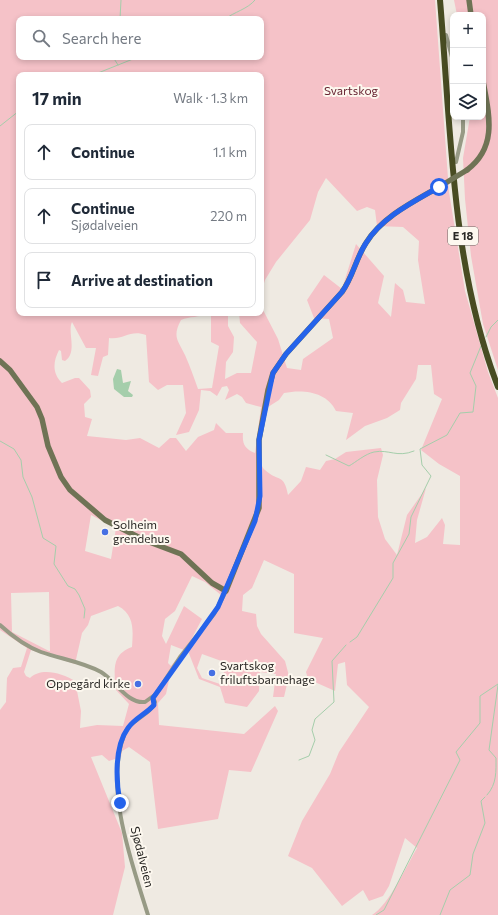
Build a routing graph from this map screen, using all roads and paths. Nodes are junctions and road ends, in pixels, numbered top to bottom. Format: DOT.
graph roads {
  1 [pos="440,0"];
  2 [pos="443,0"];
  3 [pos="468,0"];
  4 [pos="470,12"];
  5 [pos="446,35"];
  6 [pos="450,50"];
  7 [pos="484,84"];
  8 [pos="464,120"];
  9 [pos="456,162"];
  10 [pos="0,360"];
  11 [pos="498,379"];
  12 [pos="498,387"];
  13 [pos="226,591"];
  14 [pos="0,625"];
  15 [pos="153,698"];
  16 [pos="148,915"];
  1 -- 12 [label="highway, E 18"];
  2 -- 5 [label="highway, E 18"];
  3 -- 4 [label="main road"];
  5 -- 6 [label="street"];
  5 -- 9 [label="highway, E 18"];
  7 -- 13 [label="main road, bridge"];
  8 -- 9 [label="street"];
  9 -- 11 [label="highway, E 18"];
  10 -- 13 [label="main road"];
  13 -- 15 [label="street, Sjødalveien"];
  14 -- 15 [label="street"];
  15 -- 16 [label="street, Sjødalveien"];
}
